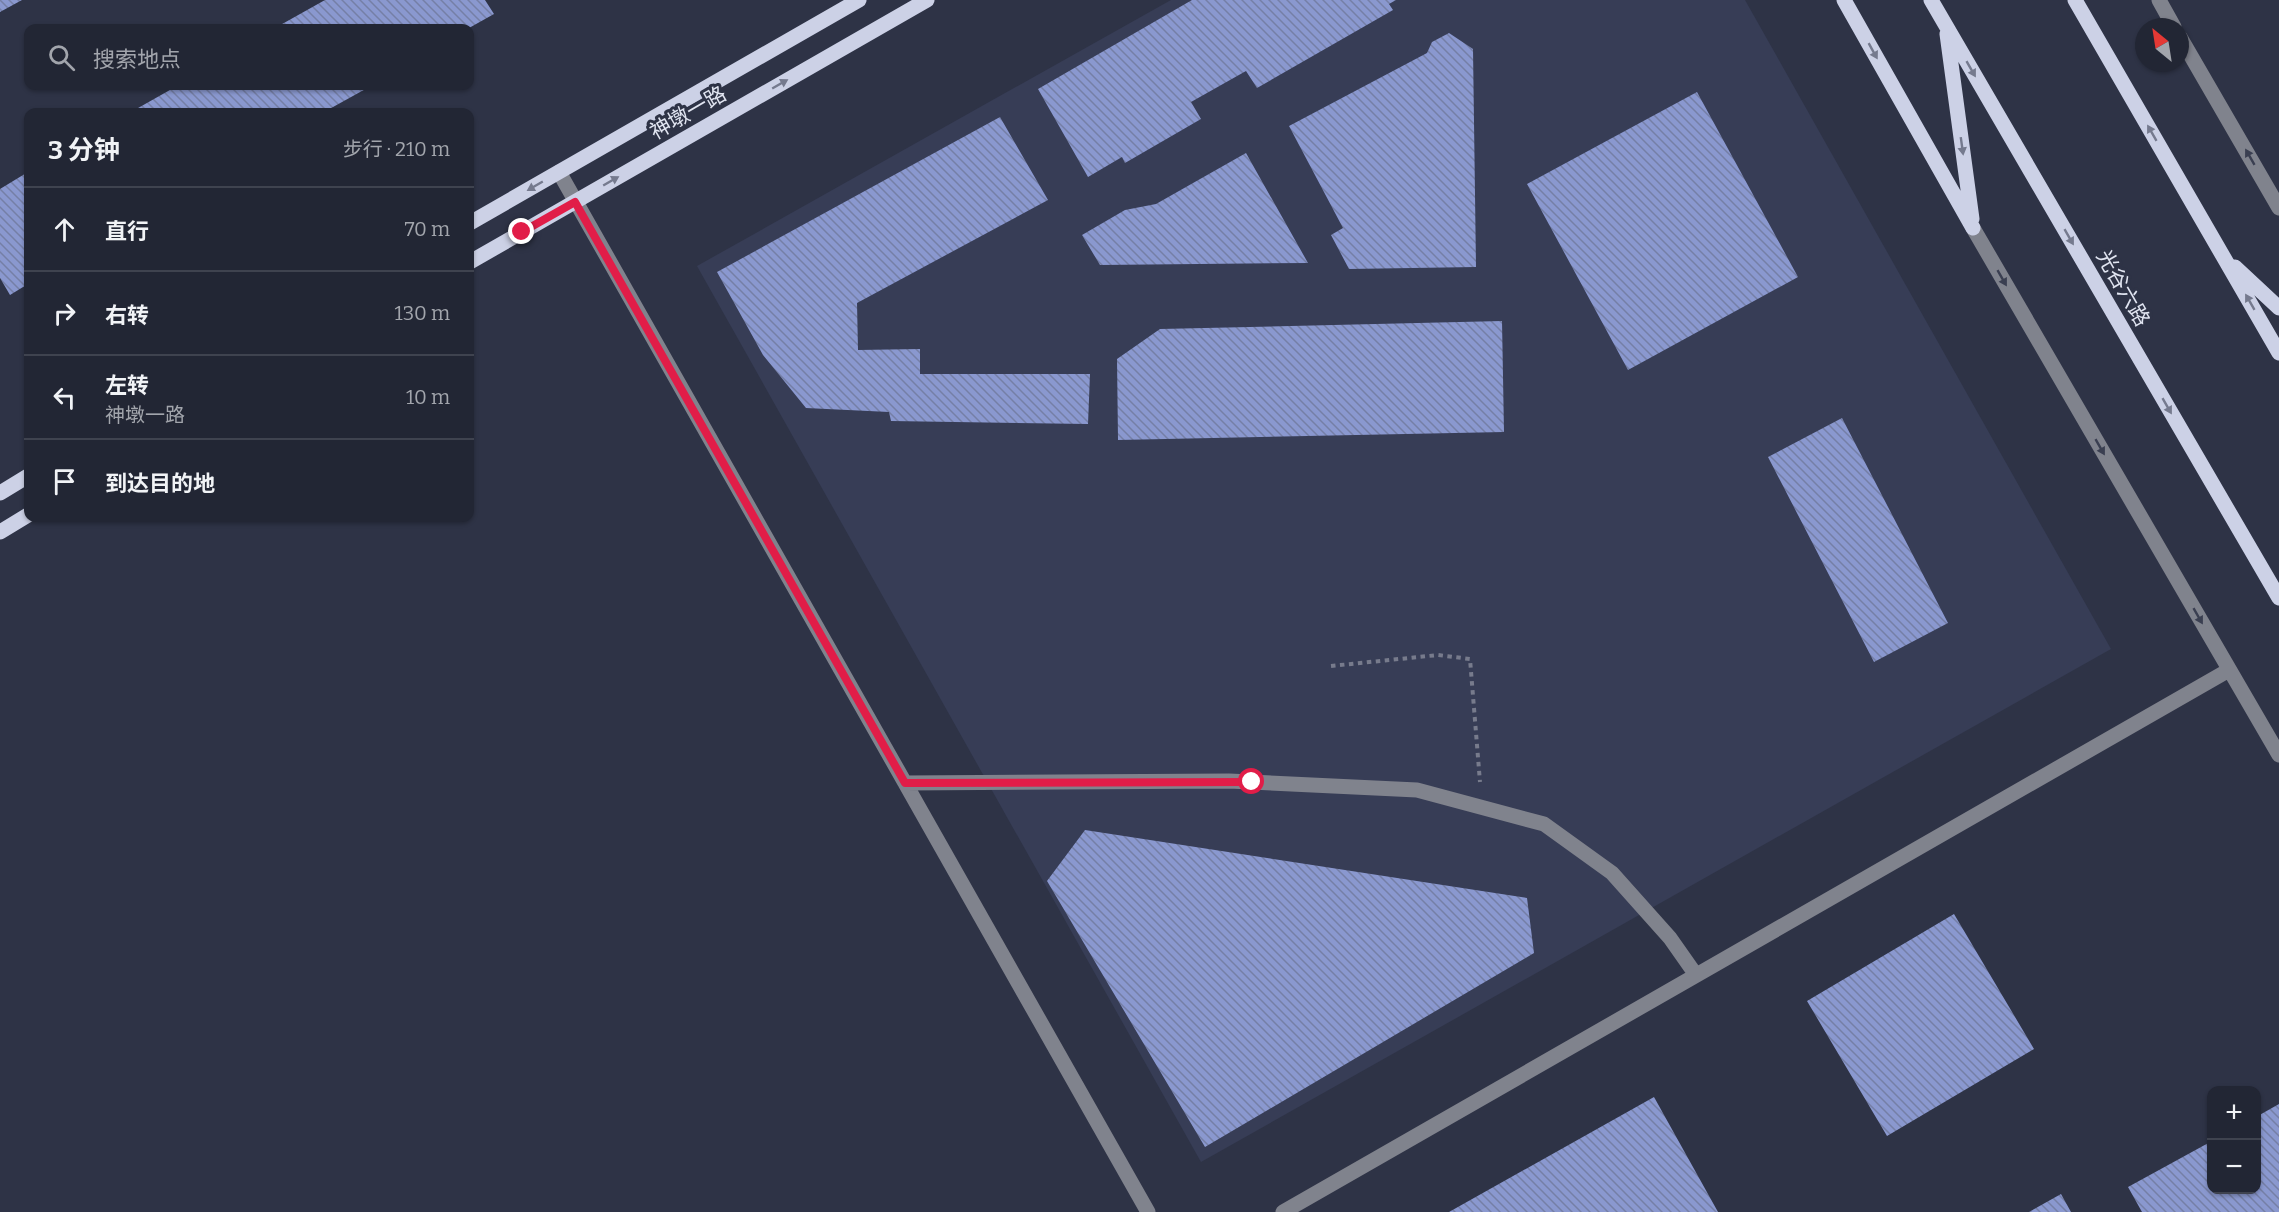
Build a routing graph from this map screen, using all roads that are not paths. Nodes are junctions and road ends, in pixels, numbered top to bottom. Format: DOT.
graph roads {
  1 [pos="859,0"];
  2 [pos="927,0"];
  3 [pos="1844,0"];
  4 [pos="1931,0"];
  5 [pos="2075,0"];
  6 [pos="2158,0"];
  7 [pos="2169,18"];
  8 [pos="1946,25"];
  9 [pos="2189,53"];
  10 [pos="559,172"];
  11 [pos="575,202"];
  12 [pos="2279,208"];
  13 [pos="474,222"];
  14 [pos="1973,228"];
  15 [pos="2223,256"];
  16 [pos="474,260"];
  17 [pos="2279,308"];
  18 [pos="2279,353"];
  19 [pos="24,478"];
  20 [pos="0,493"];
  21 [pos="24,517"];
  22 [pos="0,532"];
  23 [pos="2279,598"];
  24 [pos="2229,670"];
  25 [pos="2279,755"];
  26 [pos="905,783"];
  27 [pos="1696,975"];
  28 [pos="1148,1212"];
  29 [pos="1282,1212"];
  1 -- 10 [label="main road, 神墩一路"];
  11 -- 2 [label="main road, 神墩一路, one-way"];
  3 -- 14 [label="main road, one-way"];
  4 -- 8 [label="main road, 光谷六路"];
  15 -- 5 [label="main road, one-way"];
  6 -- 7 [label="street"];
  8 -- 14 [label="main road, one-way"];
  8 -- 23 [label="main road, 光谷六路, one-way"];
  12 -- 9 [label="street, one-way"];
  10 -- 11 [label="street"];
  10 -- 13 [label="main road, 神墩一路, one-way"];
  11 -- 16 [label="main road, 神墩一路"];
  11 -- 26 [label="street"];
  14 -- 24 [label="street, one-way"];
  15 -- 17 [label="main road"];
  18 -- 15 [label="main road, one-way"];
  19 -- 20 [label="main road"];
  21 -- 22 [label="main road"];
  24 -- 25 [label="street"];
  24 -- 27 [label="street"];
  26 -- 27 [label="street"];
  26 -- 28 [label="street"];
  27 -- 29 [label="street"];
}
